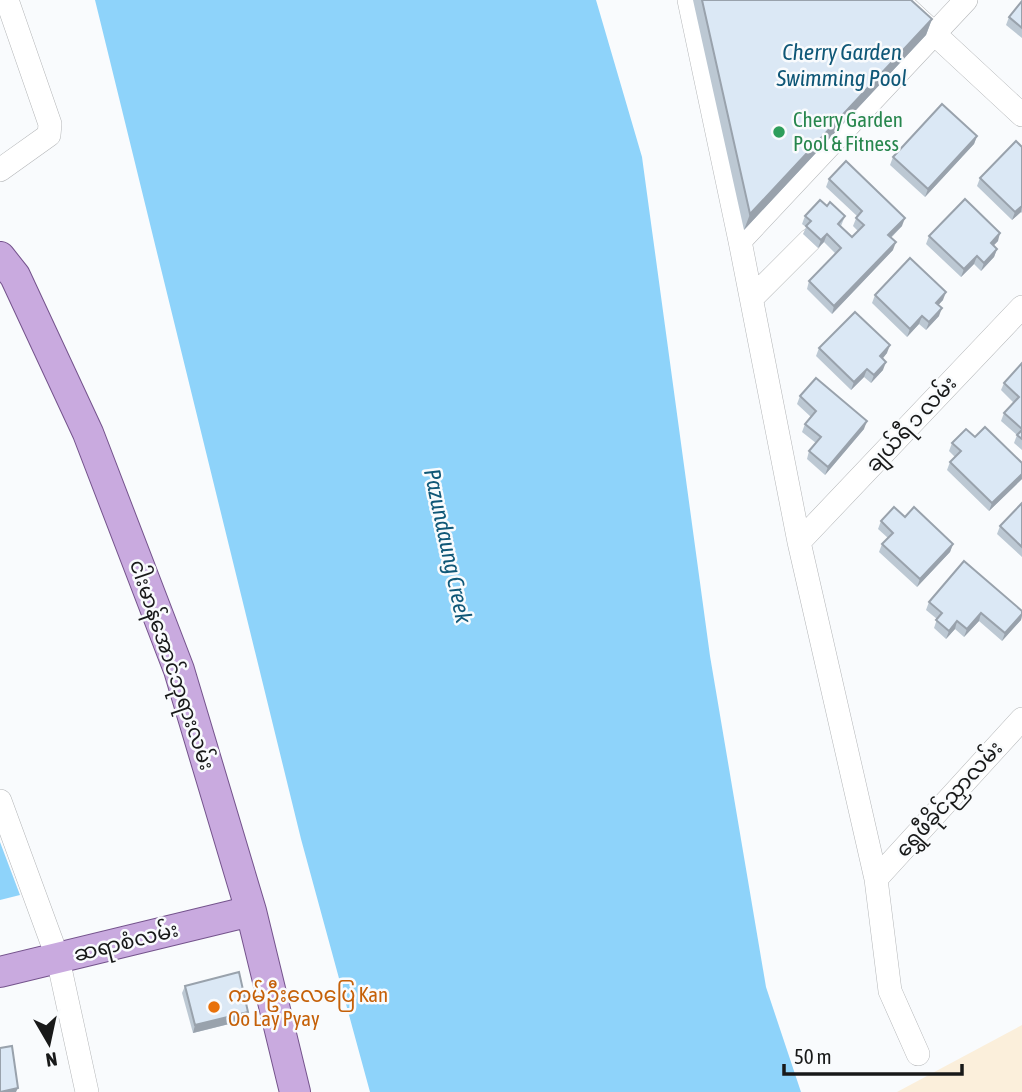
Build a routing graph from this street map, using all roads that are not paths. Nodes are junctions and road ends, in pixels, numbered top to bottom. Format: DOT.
graph roads {
  1 [pos="7,0"];
  2 [pos="689,0"];
  3 [pos="898,0"];
  4 [pos="966,0"];
  5 [pos="934,34"];
  6 [pos="1022,115"];
  7 [pos="0,170"];
  8 [pos="810,240"];
  9 [pos="740,241"];
  10 [pos="5,272"];
  11 [pos="752,298"];
  12 [pos="1022,307"];
  13 [pos="799,542"];
  14 [pos="1022,719"];
  15 [pos="0,801"];
  16 [pos="876,879"];
  17 [pos="251,911"];
  18 [pos="58,959"];
  19 [pos="0,972"];
  20 [pos="918,1054"];
  21 [pos="88,1092"];
  22 [pos="295,1092"];
  1 -- 7 [label="street"];
  2 -- 9 [label="street"];
  3 -- 5 [label="street"];
  4 -- 5 [label="street"];
  5 -- 6 [label="street"];
  5 -- 9 [label="street"];
  8 -- 11 [label="street"];
  9 -- 11 [label="street"];
  10 -- 17 [label="main road, ငါးမာန်အောင်ဘုရားလမ်း"];
  11 -- 13 [label="street"];
  12 -- 13 [label="street, ချယ်ရီ ၁ လမ်း"];
  13 -- 16 [label="street"];
  14 -- 16 [label="street, ရွှေဖီခိုင်ညှာလမ်း"];
  15 -- 18 [label="street"];
  16 -- 20 [label="street"];
  17 -- 18 [label="main road, ဆရာစံလမ်း"];
  17 -- 22 [label="main road, ငါးမာန်အောင်ဘုရားလမ်း"];
  18 -- 19 [label="main road, ဆရာစံလမ်း"];
  18 -- 21 [label="street"];
}
